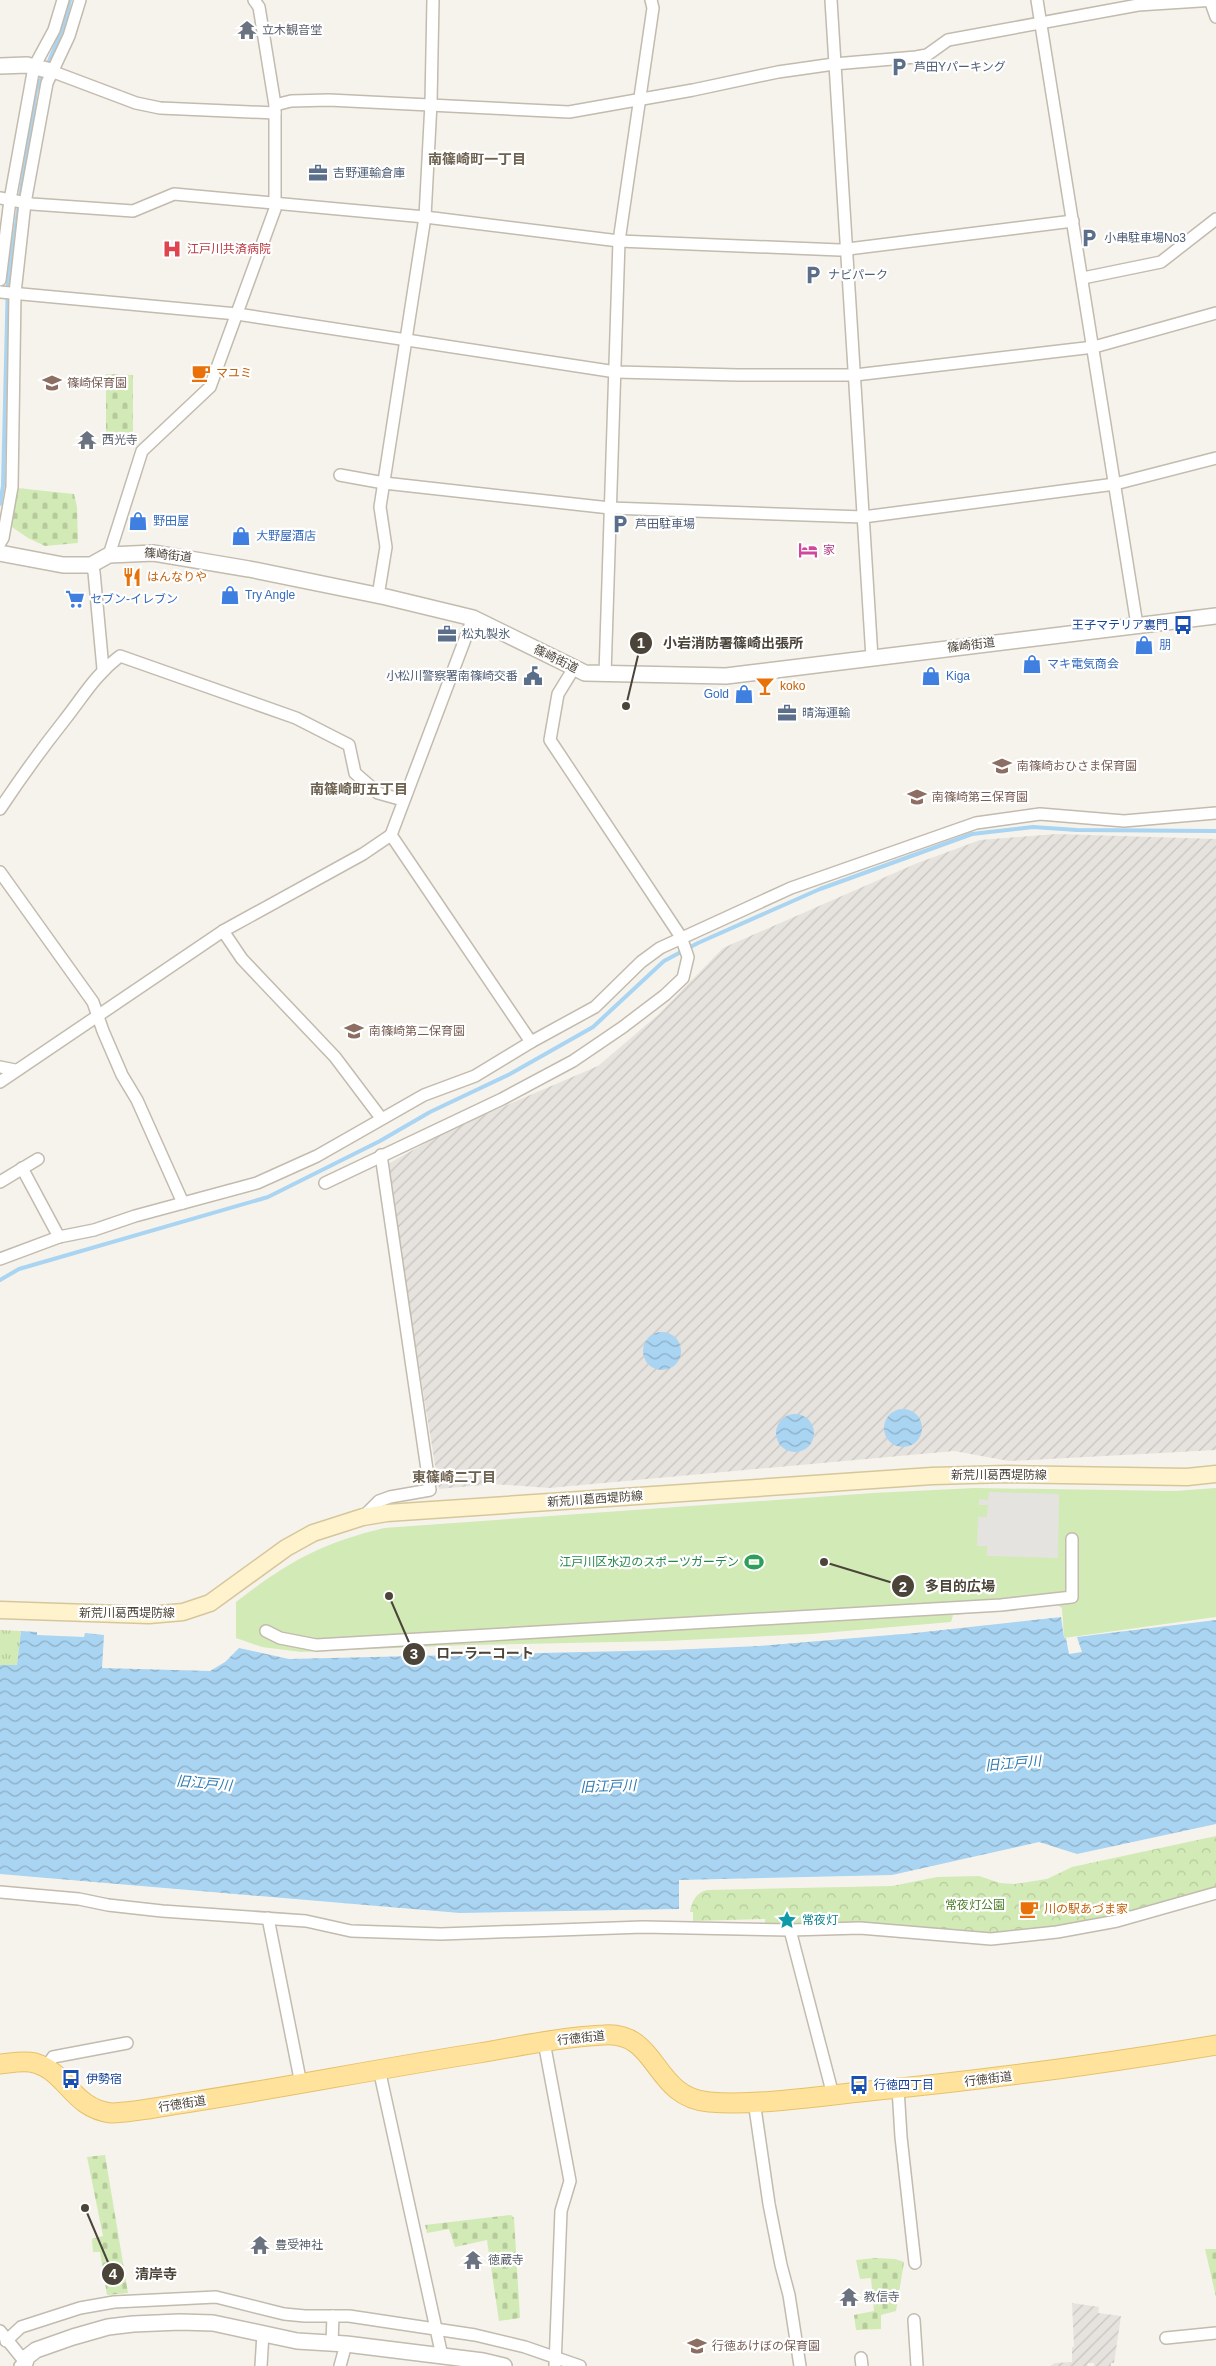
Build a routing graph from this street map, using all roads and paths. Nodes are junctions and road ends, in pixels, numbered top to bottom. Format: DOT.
graph roads {
  1 [pos="64,0"];
  2 [pos="80,0"];
  3 [pos="254,0"];
  4 [pos="433,0"];
  5 [pos="650,0"];
  6 [pos="830,0"];
  7 [pos="1037,0"];
  8 [pos="1212,0"];
  9 [pos="1216,17"];
  10 [pos="1041,24"];
  11 [pos="834,64"];
  12 [pos="0,66"];
  13 [pos="44,69"];
  14 [pos="639,98"];
  15 [pos="431,103"];
  16 [pos="275,109"];
  17 [pos="14,201"];
  18 [pos="277,203"];
  19 [pos="425,217"];
  20 [pos="1216,219"];
  21 [pos="1073,220"];
  22 [pos="619,241"];
  23 [pos="846,250"];
  24 [pos="1083,278"];
  25 [pos="5,290"];
  26 [pos="1216,313"];
  27 [pos="237,314"];
  28 [pos="407,341"];
  29 [pos="1094,346"];
  30 [pos="616,372"];
  31 [pos="855,375"];
  32 [pos="1216,458"];
  33 [pos="340,475"];
  34 [pos="384,482"];
  35 [pos="1116,484"];
  36 [pos="610,508"];
  37 [pos="863,517"];
  38 [pos="0,543"];
  39 [pos="0,553"];
  40 [pos="109,555"];
  41 [pos="91,565"];
  42 [pos="378,596"];
  43 [pos="1216,616"];
  44 [pos="473,618"];
  45 [pos="1137,625"];
  46 [pos="872,658"];
  47 [pos="574,668"];
  48 [pos="103,669"];
  49 [pos="605,675"];
  50 [pos="403,800"];
  51 [pos="0,809"];
  52 [pos="1216,813"];
  53 [pos="391,835"];
  54 [pos="0,872"];
  55 [pos="222,931"];
  56 [pos="681,937"];
  57 [pos="97,1015"];
  58 [pos="532,1042"];
  59 [pos="0,1067"];
  60 [pos="15,1070"];
  61 [pos="0,1082"];
  62 [pos="381,1118"];
  63 [pos="381,1155"];
  64 [pos="38,1159"];
  65 [pos="22,1168"];
  66 [pos="0,1182"];
  67 [pos="325,1182"];
  68 [pos="183,1203"];
  69 [pos="59,1236"];
  70 [pos="0,1258"];
  71 [pos="1216,1474"];
  72 [pos="363,1517"];
  73 [pos="1072,1539"];
  74 [pos="0,1610"];
  75 [pos="266,1631"];
  76 [pos="0,1892"];
  77 [pos="1216,1893"];
  78 [pos="268,1918"];
  79 [pos="790,1930"];
  80 [pos="544,2042"];
  81 [pos="127,2043"];
  82 [pos="1216,2045"];
  83 [pos="0,2064"];
  84 [pos="46,2068"];
  85 [pos="379,2069"];
  86 [pos="301,2084"];
  87 [pos="898,2088"];
  88 [pos="833,2095"];
  89 [pos="754,2101"];
  90 [pos="915,2263"];
  91 [pos="333,2316"];
  92 [pos="914,2320"];
  93 [pos="436,2329"];
  94 [pos="1216,2333"];
  95 [pos="2,2334"];
  96 [pos="263,2334"];
  97 [pos="1166,2338"];
  98 [pos="339,2343"];
  99 [pos="443,2361"];
  100 [pos="556,2361"];
  101 [pos="23,2365"];
  102 [pos="261,2366"];
  103 [pos="340,2366"];
  104 [pos="504,2366"];
  105 [pos="580,2366"];
  106 [pos="800,2366"];
  107 [pos="918,2366"];
  1 -- 13 [label="street"];
  2 -- 13 [label="street"];
  3 -- 16 [label="street"];
  4 -- 15 [label="street"];
  5 -- 14 [label="street"];
  6 -- 11 [label="street"];
  7 -- 10 [label="street"];
  8 -- 9 [label="street"];
  8 -- 10 [label="street"];
  10 -- 11 [label="street"];
  10 -- 21 [label="street"];
  11 -- 14 [label="street"];
  11 -- 23 [label="street"];
  12 -- 13 [label="street"];
  13 -- 16 [label="street"];
  13 -- 17 [label="street"];
  13 -- 17 [label="street"];
  14 -- 15 [label="street"];
  14 -- 22 [label="street"];
  15 -- 16 [label="street"];
  15 -- 19 [label="street"];
  16 -- 18 [label="street"];
  17 -- 18 [label="street"];
  17 -- 25 [label="street"];
  17 -- 25 [label="street"];
  18 -- 19 [label="street"];
  18 -- 27 [label="street"];
  19 -- 22 [label="street"];
  19 -- 28 [label="street"];
  20 -- 24 [label="street"];
  21 -- 23 [label="street"];
  21 -- 24 [label="street"];
  22 -- 23 [label="street"];
  22 -- 30 [label="street"];
  23 -- 31 [label="street"];
  24 -- 29 [label="street"];
  25 -- 27 [label="street"];
  25 -- 38 [label="street"];
  26 -- 29 [label="street"];
  27 -- 28 [label="street"];
  27 -- 40 [label="street"];
  28 -- 30 [label="street"];
  28 -- 34 [label="street"];
  29 -- 31 [label="street"];
  29 -- 35 [label="street"];
  30 -- 31 [label="street"];
  30 -- 36 [label="street"];
  31 -- 37 [label="street"];
  32 -- 35 [label="street"];
  33 -- 34 [label="street"];
  34 -- 36 [label="street"];
  34 -- 42 [label="street"];
  35 -- 37 [label="street"];
  35 -- 45 [label="street"];
  36 -- 37 [label="street"];
  36 -- 49 [label="street"];
  37 -- 46 [label="street"];
  39 -- 41 [label="street, 篠崎街道"];
  40 -- 41 [label="street, 篠崎街道"];
  40 -- 42 [label="street, 篠崎街道"];
  41 -- 48 [label="street"];
  42 -- 44 [label="street, 篠崎街道"];
  43 -- 45 [label="street, 篠崎街道"];
  44 -- 47 [label="street, 篠崎街道"];
  44 -- 50 [label="street"];
  45 -- 46 [label="street, 篠崎街道"];
  46 -- 49 [label="street, 篠崎街道"];
  47 -- 49 [label="street, 篠崎街道"];
  47 -- 56 [label="street"];
  48 -- 50 [label="street"];
  48 -- 51 [label="street"];
  50 -- 53 [label="street"];
  52 -- 56 [label="street"];
  53 -- 55 [label="street"];
  53 -- 58 [label="street"];
  54 -- 57 [label="street"];
  55 -- 57 [label="street"];
  55 -- 62 [label="street"];
  56 -- 58 [label="street"];
  56 -- 63 [label="street"];
  57 -- 60 [label="street"];
  57 -- 68 [label="street"];
  58 -- 62 [label="street"];
  59 -- 60 [label="street"];
  60 -- 61 [label="street"];
  62 -- 68 [label="street"];
  63 -- 67 [label="street"];
  63 -- 72 [label="street"];
  64 -- 65 [label="street"];
  65 -- 66 [label="street"];
  65 -- 69 [label="street"];
  68 -- 69 [label="street"];
  69 -- 70 [label="street"];
  71 -- 72 [label="main road, 新荒川葛西堤防線"];
  72 -- 74 [label="main road, 新荒川葛西堤防線"];
  73 -- 75 [label="street"];
  76 -- 78 [label="street"];
  77 -- 79 [label="street"];
  78 -- 79 [label="street"];
  78 -- 86 [label="street"];
  79 -- 88 [label="street"];
  80 -- 85 [label="main road, 行徳街道"];
  80 -- 89 [label="main road, 行徳街道"];
  80 -- 100 [label="street"];
  81 -- 84 [label="street"];
  82 -- 87 [label="main road, 行徳街道"];
  83 -- 84 [label="main road, 行徳街道"];
  84 -- 86 [label="main road, 行徳街道"];
  85 -- 86 [label="main road, 行徳街道"];
  85 -- 93 [label="street"];
  87 -- 88 [label="main road, 行徳街道"];
  87 -- 90 [label="street"];
  88 -- 89 [label="main road, 行徳街道"];
  89 -- 106 [label="street"];
  91 -- 93 [label="street"];
  91 -- 95 [label="street"];
  91 -- 98 [label="street"];
  92 -- 107 [label="street"];
  93 -- 99 [label="street"];
  93 -- 100 [label="street"];
  94 -- 97 [label="street"];
  95 -- 101 [label="street"];
  96 -- 98 [label="street"];
  96 -- 101 [label="street"];
  96 -- 102 [label="street"];
  98 -- 99 [label="street"];
  98 -- 103 [label="street"];
  99 -- 104 [label="street"];
  100 -- 105 [label="street"];
}
